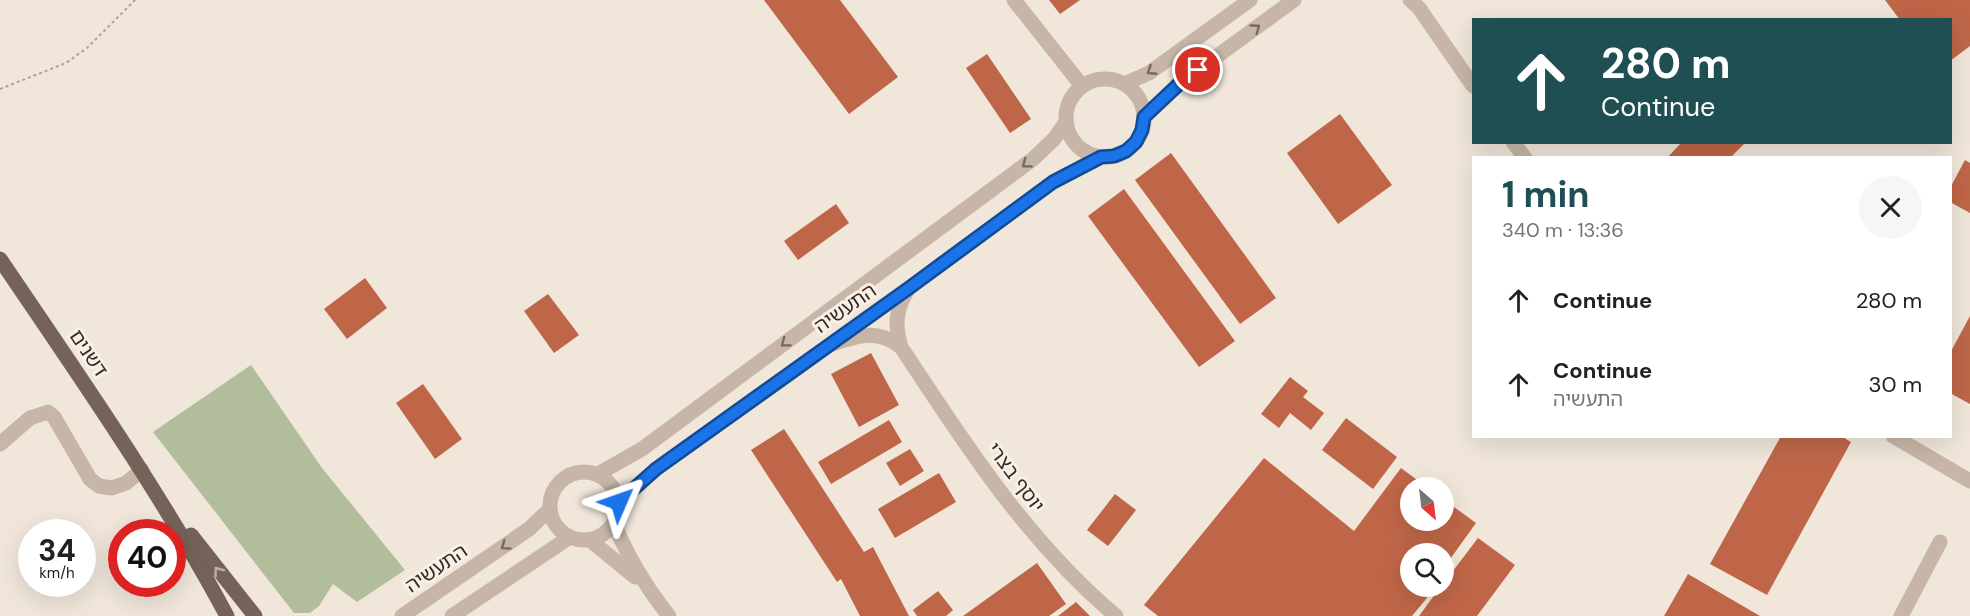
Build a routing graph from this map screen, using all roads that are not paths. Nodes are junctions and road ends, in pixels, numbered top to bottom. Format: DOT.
graph roads {
  1 [pos="1014,0"];
  2 [pos="1250,0"];
  3 [pos="1294,0"];
  4 [pos="1415,3"];
  5 [pos="1124,84"];
  6 [pos="1472,85"];
  7 [pos="1082,86"];
  8 [pos="1144,117"];
  9 [pos="1066,122"];
  10 [pos="1101,157"];
  11 [pos="0,259"];
  12 [pos="909,288"];
  13 [pos="826,346"];
  14 [pos="901,347"];
  15 [pos="1896,438"];
  16 [pos="0,444"];
  17 [pos="142,470"];
  18 [pos="598,474"];
  19 [pos="1970,481"];
  20 [pos="619,502"];
  21 [pos="550,509"];
  22 [pos="614,523"];
  23 [pos="570,537"];
  24 [pos="590,540"];
  25 [pos="1940,542"];
  26 [pos="648,589"];
  27 [pos="227,616"];
  28 [pos="255,616"];
  29 [pos="402,616"];
  30 [pos="452,616"];
  31 [pos="669,616"];
  32 [pos="1116,616"];
  33 [pos="1901,616"];
  1 -- 7 [label="street"];
  2 -- 5 [label="street, one-way"];
  8 -- 3 [label="street, one-way"];
  4 -- 6 [label="street"];
  5 -- 7 [label="street"];
  5 -- 8 [label="street"];
  7 -- 9 [label="street"];
  8 -- 10 [label="street"];
  9 -- 10 [label="street"];
  9 -- 18 [label="street, התעשיה, one-way"];
  10 -- 12 [label="street, התעשיה"];
  11 -- 17 [label="main road, דשנים"];
  12 -- 13 [label="street, התעשיה"];
  12 -- 14 [label="street, יוסף בצרי"];
  13 -- 14 [label="street"];
  13 -- 20 [label="street, התעשיה"];
  14 -- 32 [label="street, יוסף בצרי"];
  15 -- 19 [label="street"];
  16 -- 17 [label="street"];
  17 -- 27 [label="main road, דשנים"];
  28 -- 17 [label="main road, דשנים, one-way"];
  18 -- 20 [label="street"];
  18 -- 21 [label="street"];
  20 -- 22 [label="street"];
  21 -- 23 [label="street"];
  21 -- 29 [label="street, התעשיה, one-way"];
  22 -- 24 [label="street"];
  22 -- 26 [label="street"];
  23 -- 24 [label="street"];
  23 -- 30 [label="street"];
  24 -- 26 [label="street"];
  25 -- 33 [label="street"];
  26 -- 31 [label="street"];
}
